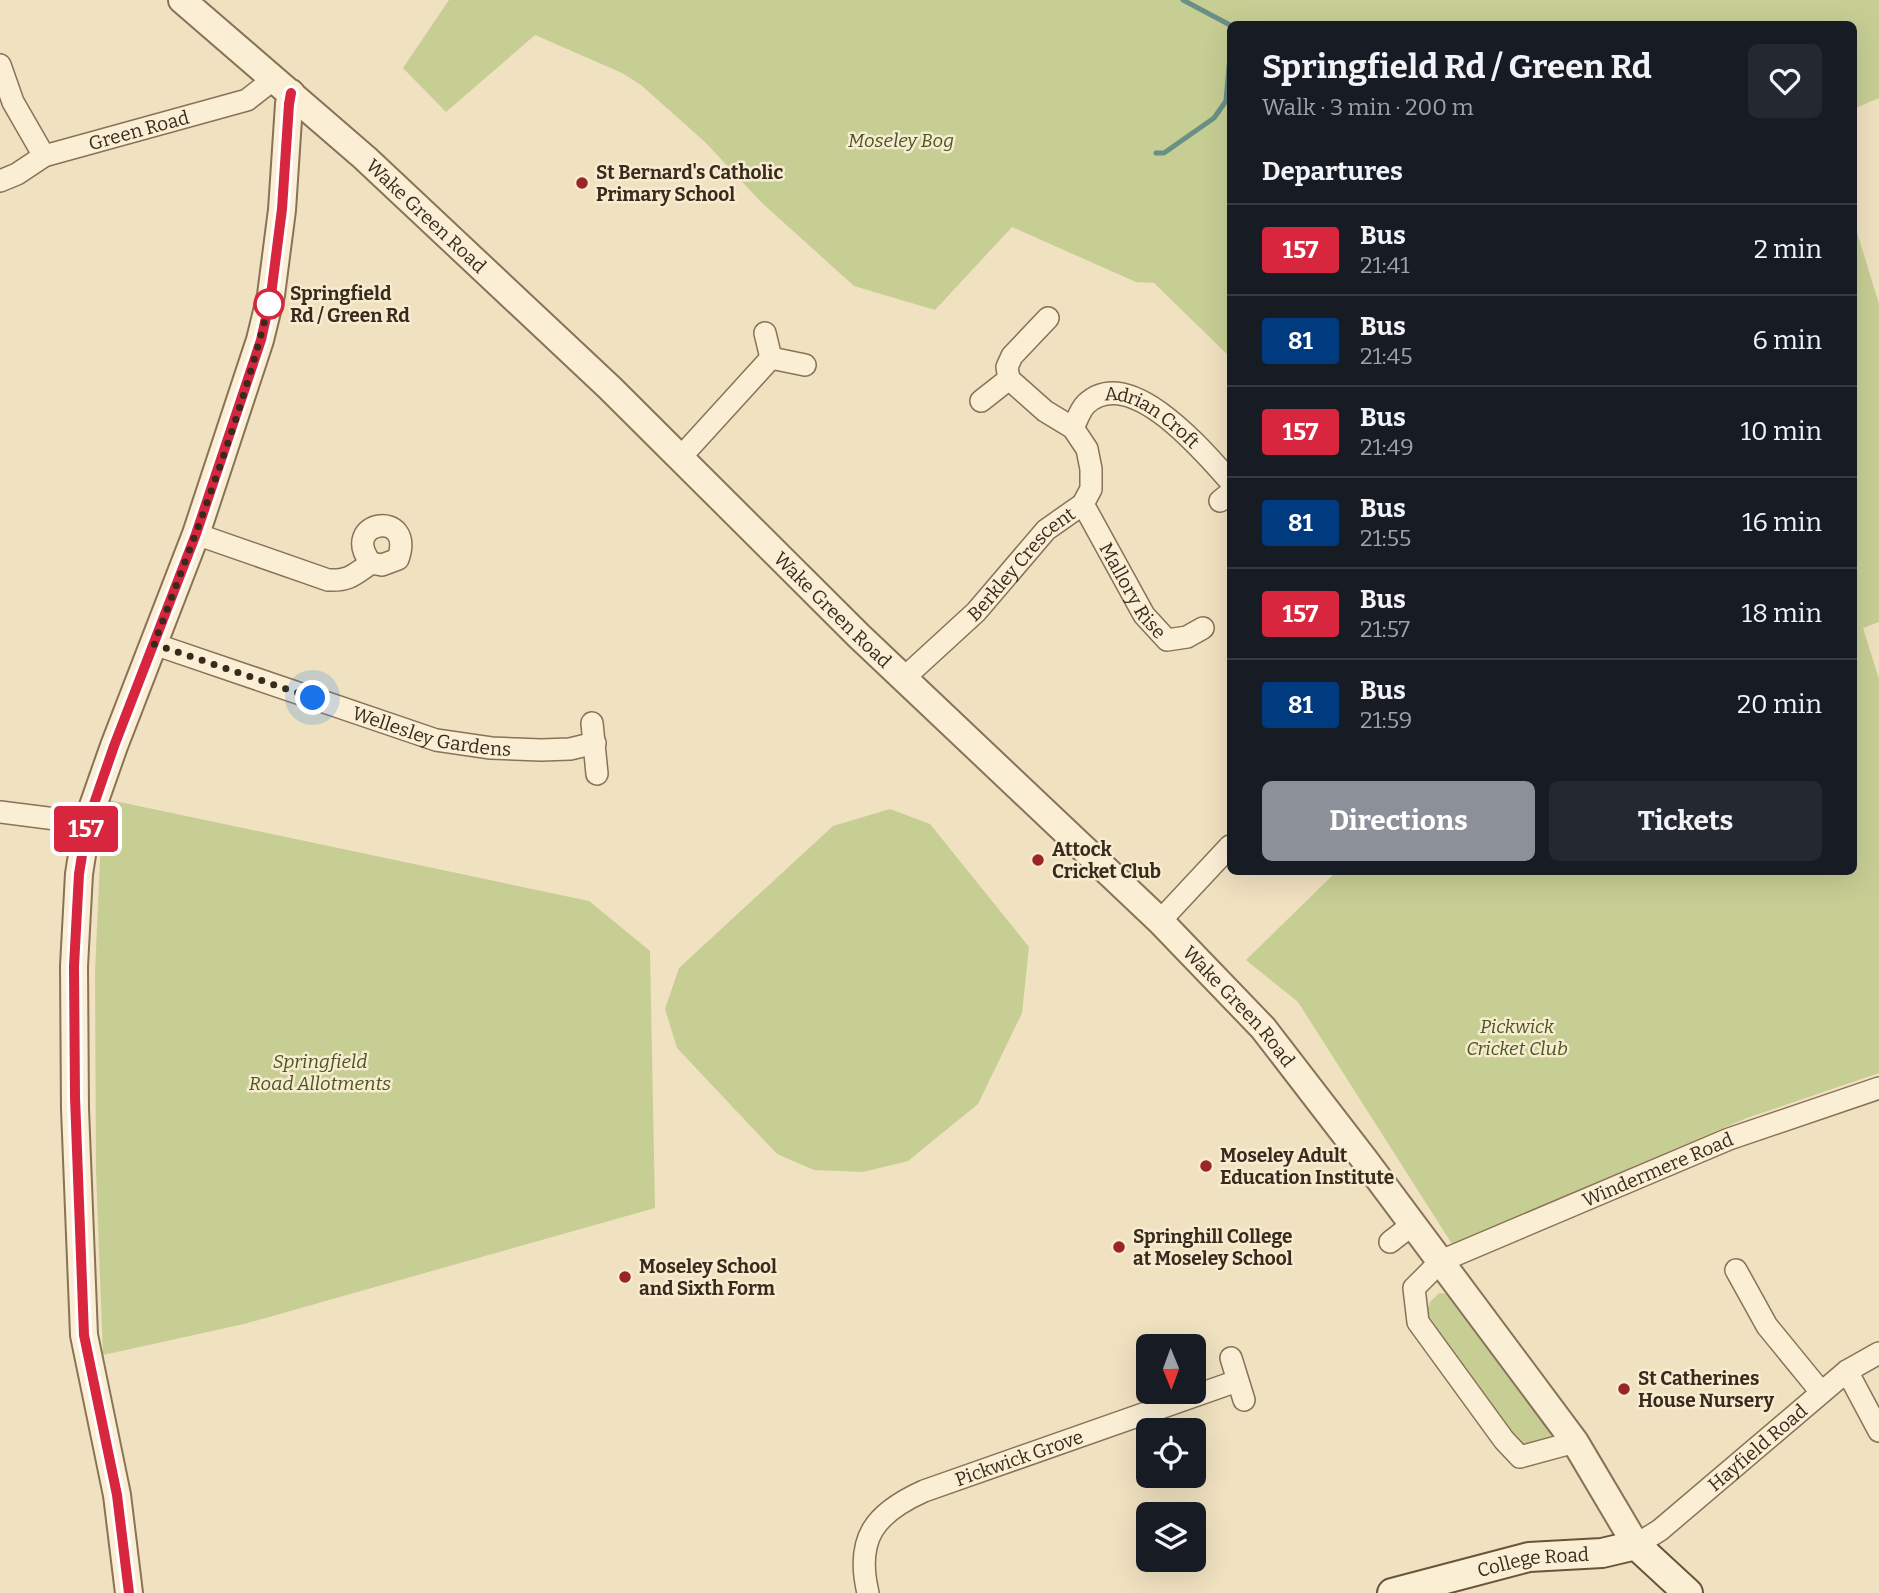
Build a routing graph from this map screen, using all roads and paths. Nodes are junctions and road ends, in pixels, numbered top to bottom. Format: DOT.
graph roads {
  1 [pos="182,0"];
  2 [pos="0,65"];
  3 [pos="283,86"];
  4 [pos="44,156"];
  5 [pos="0,181"];
  6 [pos="1048,318"];
  7 [pos="765,333"];
  8 [pos="771,358"];
  9 [pos="805,365"];
  10 [pos="1009,379"];
  11 [pos="981,401"];
  12 [pos="1073,428"];
  13 [pos="679,458"];
  14 [pos="1227,478"];
  15 [pos="1083,504"];
  16 [pos="196,534"];
  17 [pos="370,563"];
  18 [pos="1203,628"];
  19 [pos="154,644"];
  20 [pos="904,678"];
  21 [pos="597,774"];
  22 [pos="0,812"];
  23 [pos="87,824"];
  24 [pos="1227,849"];
  25 [pos="1160,921"];
  26 [pos="1879,1088"];
  27 [pos="1413,1224"];
  28 [pos="1390,1242"];
  29 [pos="1441,1261"];
  30 [pos="1736,1270"];
  31 [pos="1879,1353"];
  32 [pos="1231,1357"];
  33 [pos="1847,1371"];
  34 [pos="1821,1392"];
  35 [pos="1879,1431"];
  36 [pos="1575,1442"];
  37 [pos="1636,1545"];
  38 [pos="129,1593"];
  39 [pos="868,1593"];
  40 [pos="1392,1593"];
  41 [pos="1688,1593"];
  1 -- 3 [label="street, Wake Green Road"];
  2 -- 4 [label="street"];
  3 -- 4 [label="street, Green Road"];
  3 -- 13 [label="street, Wake Green Road"];
  3 -- 16 [label="street"];
  4 -- 5 [label="street, Green Road"];
  6 -- 10 [label="street"];
  7 -- 8 [label="street"];
  8 -- 9 [label="street"];
  8 -- 13 [label="street"];
  10 -- 11 [label="street"];
  10 -- 12 [label="street"];
  12 -- 14 [label="street, Adrian Croft"];
  12 -- 15 [label="street, Berkley Crescent"];
  13 -- 20 [label="street, Wake Green Road"];
  15 -- 18 [label="street, Mallory Rise"];
  15 -- 20 [label="street, Berkley Crescent"];
  16 -- 17 [label="street"];
  16 -- 19 [label="street"];
  19 -- 21 [label="street, Wellesley Gardens"];
  19 -- 23 [label="street"];
  20 -- 25 [label="street, Wake Green Road"];
  22 -- 23 [label="street"];
  23 -- 38 [label="street"];
  24 -- 25 [label="street"];
  25 -- 27 [label="street, Wake Green Road"];
  26 -- 29 [label="street, Windermere Road"];
  27 -- 28 [label="street"];
  27 -- 29 [label="street, Wake Green Road"];
  29 -- 36 [label="street, Wake Green Road"];
  29 -- 36 [label="street"];
  30 -- 34 [label="street"];
  31 -- 33 [label="street, Hayfield Road"];
  32 -- 39 [label="street, Pickwick Grove"];
  33 -- 34 [label="street, Hayfield Road"];
  33 -- 35 [label="street"];
  34 -- 37 [label="street, Hayfield Road"];
  36 -- 37 [label="street, Wake Green Road"];
  37 -- 40 [label="main road, College Road"];
  37 -- 41 [label="main road, Wake Green Road"];
}
